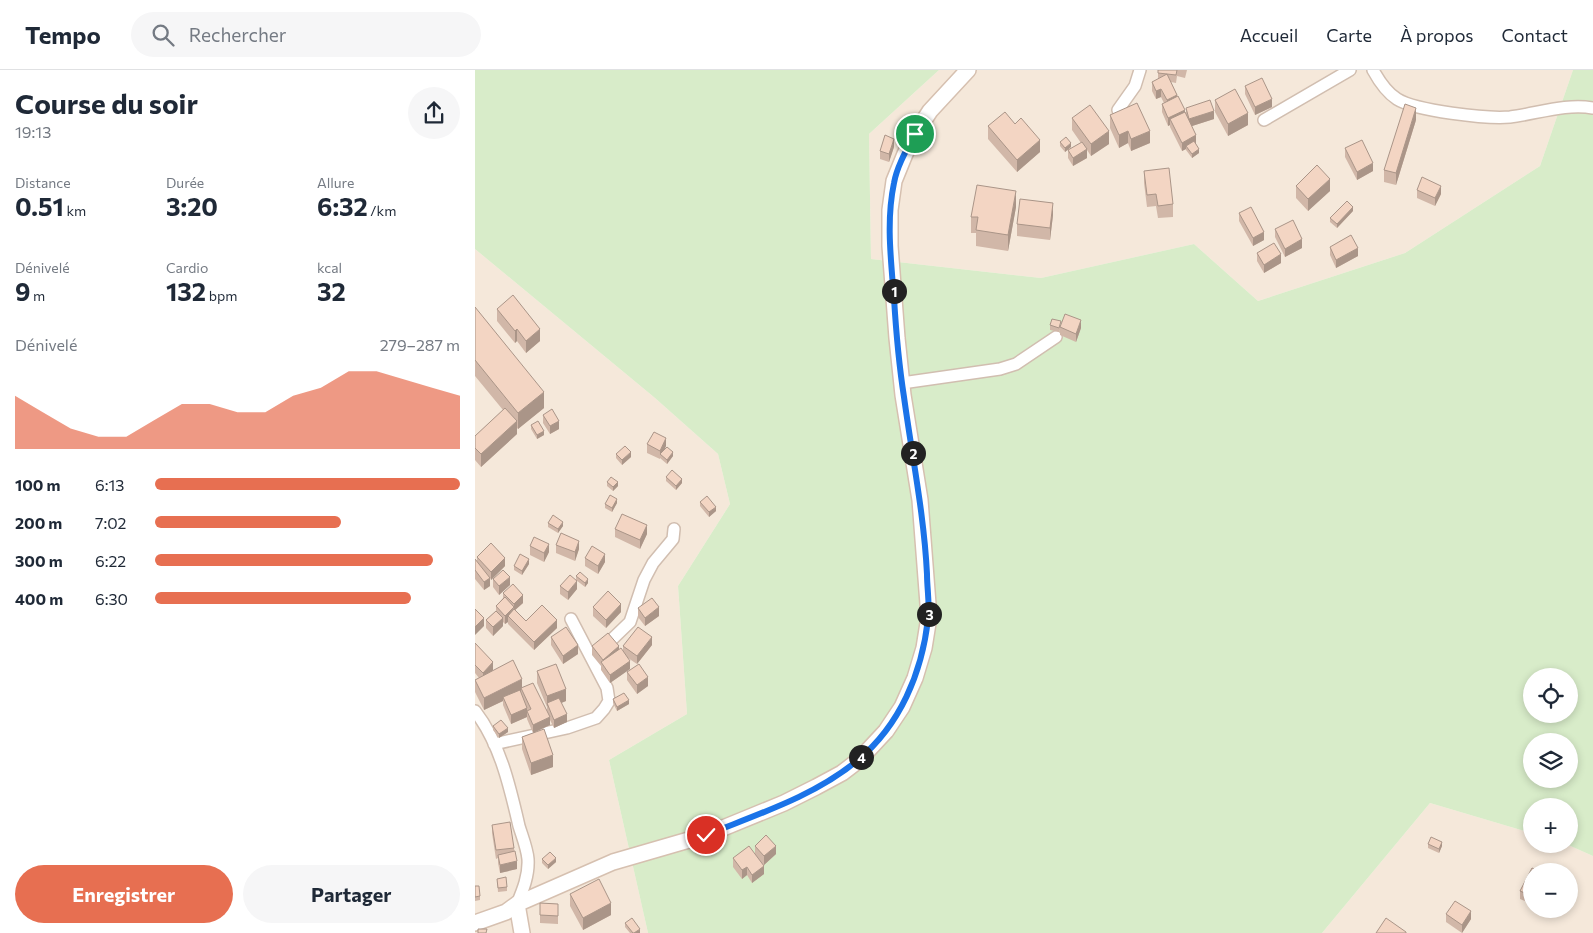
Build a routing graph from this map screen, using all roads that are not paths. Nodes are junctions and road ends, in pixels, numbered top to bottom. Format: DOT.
graph roads {
  1 [pos="968,70"];
  2 [pos="1140,70"];
  3 [pos="1350,70"];
  4 [pos="1373,70"];
  5 [pos="1593,108"];
  6 [pos="1118,110"];
  7 [pos="1264,120"];
  8 [pos="1056,337"];
  9 [pos="902,383"];
  10 [pos="674,529"];
  11 [pos="571,619"];
  12 [pos="592,659"];
  13 [pos="475,711"];
  14 [pos="494,744"];
  15 [pos="517,904"];
  16 [pos="475,923"];
  17 [pos="522,933"];
  1 -- 9 [label="street"];
  2 -- 6 [label="street"];
  3 -- 7 [label="street"];
  4 -- 5 [label="street"];
  8 -- 9 [label="street"];
  9 -- 15 [label="street"];
  10 -- 12 [label="street"];
  11 -- 12 [label="street"];
  12 -- 14 [label="street"];
  13 -- 14 [label="street"];
  14 -- 15 [label="street"];
  15 -- 16 [label="street"];
  15 -- 17 [label="street"];
}
